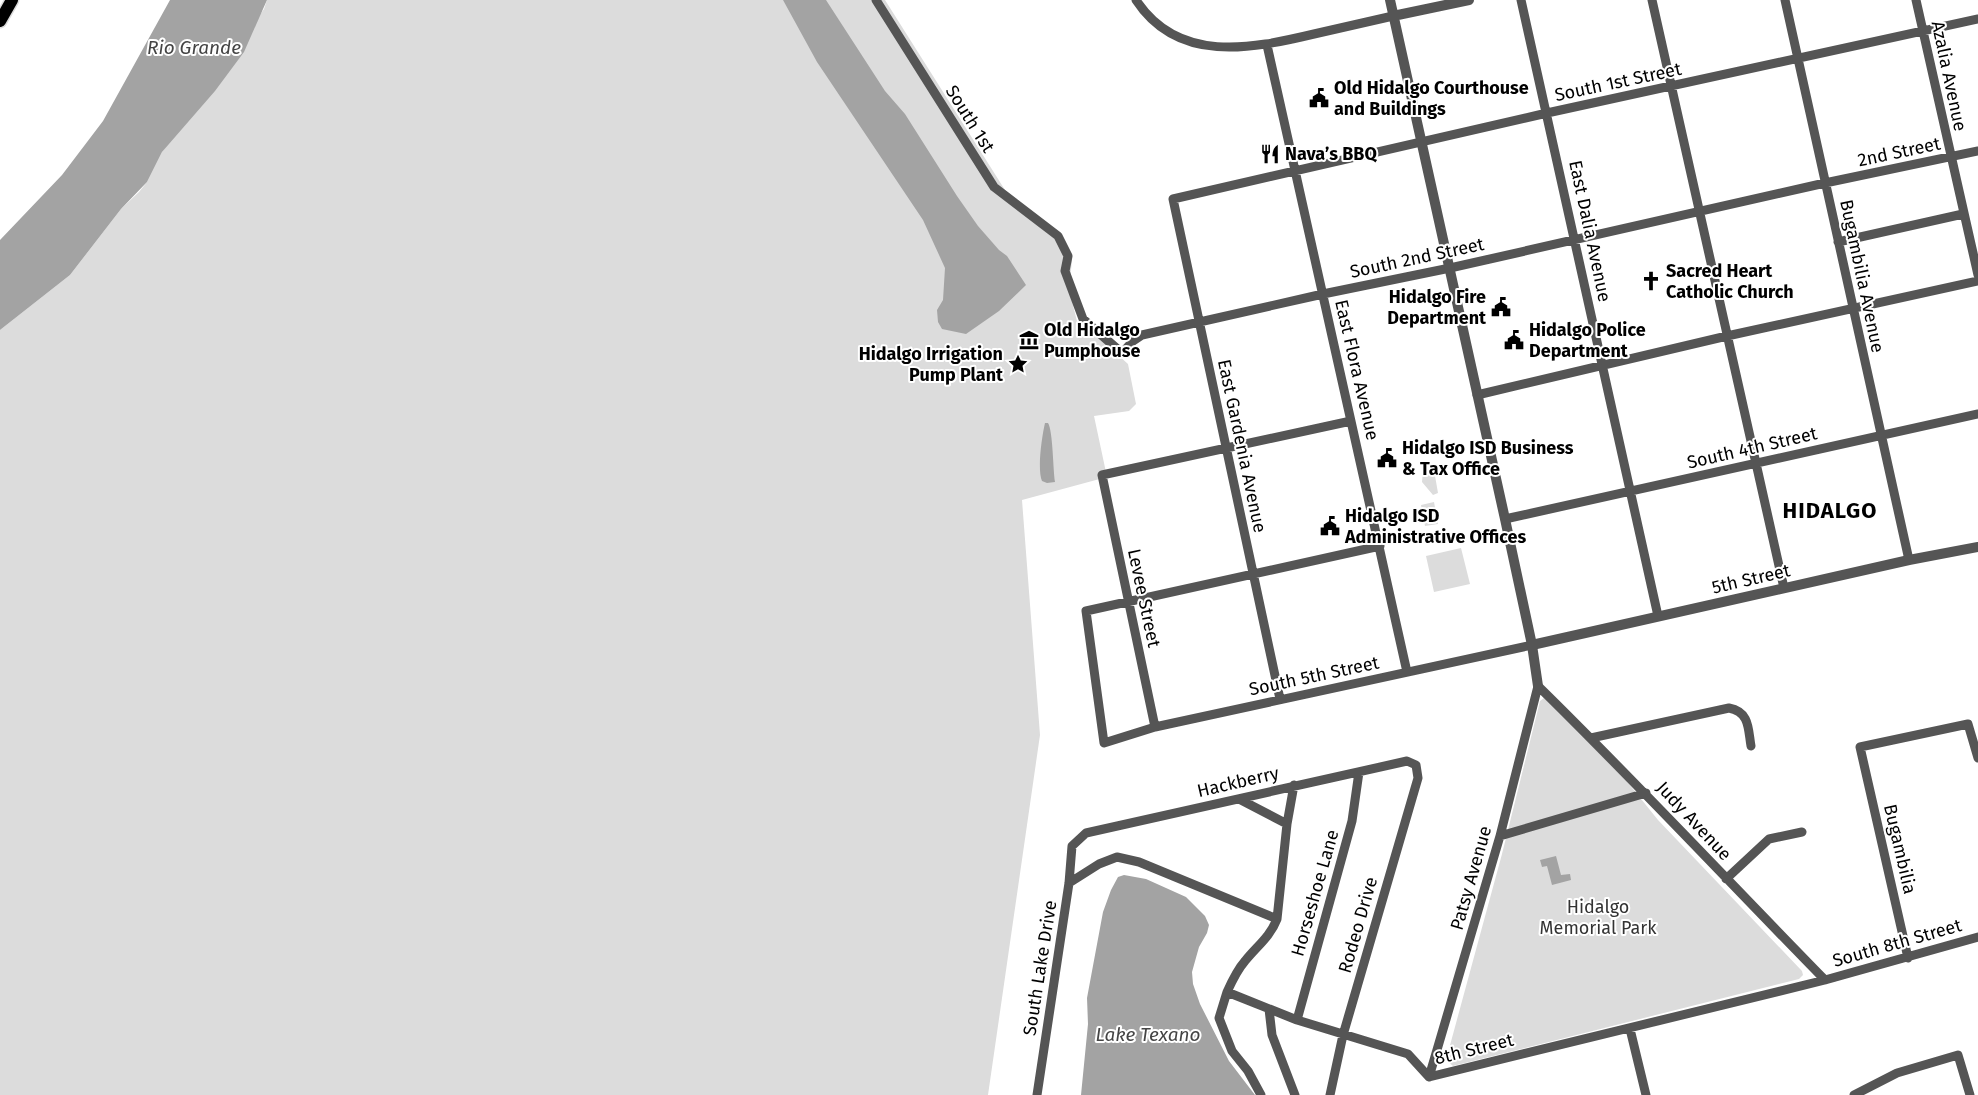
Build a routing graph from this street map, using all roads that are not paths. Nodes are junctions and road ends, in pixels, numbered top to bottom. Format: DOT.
graph roads {
  1 [pos="6,0"];
  2 [pos="12,0"];
  3 [pos="876,0"];
  4 [pos="1136,0"];
  5 [pos="1390,0"];
  6 [pos="1469,0"];
  7 [pos="1521,0"];
  8 [pos="1652,0"];
  9 [pos="1785,0"];
  10 [pos="1916,0"];
  11 [pos="0,10"];
  12 [pos="1393,16"];
  13 [pos="1978,19"];
  14 [pos="0,21"];
  15 [pos="1923,32"];
  16 [pos="1267,45"];
  17 [pos="1798,59"];
  18 [pos="1672,88"];
  19 [pos="1547,113"];
  20 [pos="1422,142"];
  21 [pos="1978,151"];
  22 [pos="1950,158"];
  23 [pos="1295,170"];
  24 [pos="1825,183"];
  25 [pos="1173,199"];
  26 [pos="1701,212"];
  27 [pos="1963,214"];
  28 [pos="1575,240"];
  29 [pos="1838,242"];
  30 [pos="1450,268"];
  31 [pos="1065,271"];
  32 [pos="1978,275"];
  33 [pos="1978,281"];
  34 [pos="1323,294"];
  35 [pos="1853,310"];
  36 [pos="1198,322"];
  37 [pos="1727,336"];
  38 [pos="1602,365"];
  39 [pos="1477,395"];
  40 [pos="1978,414"];
  41 [pos="1351,421"];
  42 [pos="1880,435"];
  43 [pos="1226,448"];
  44 [pos="1757,464"];
  45 [pos="1631,492"];
  46 [pos="1504,520"];
  47 [pos="1380,546"];
  48 [pos="1978,547"];
  49 [pos="1909,560"];
  50 [pos="1254,573"];
  51 [pos="1784,588"];
  52 [pos="1128,601"];
  53 [pos="1658,616"];
  54 [pos="1532,645"];
  55 [pos="1407,672"];
  56 [pos="1538,686"];
  57 [pos="1280,699"];
  58 [pos="1155,727"];
  59 [pos="1591,738"];
  60 [pos="1751,746"];
  61 [pos="1978,758"];
  62 [pos="1416,765"];
  63 [pos="1358,772"];
  64 [pos="1294,785"];
  65 [pos="1646,793"];
  66 [pos="1239,799"];
  67 [pos="1287,824"];
  68 [pos="1802,832"];
  69 [pos="1500,836"];
  70 [pos="1072,846"];
  71 [pos="1726,879"];
  72 [pos="1069,883"];
  73 [pos="1277,919"];
  74 [pos="1978,938"];
  75 [pos="1908,958"];
  76 [pos="1825,980"];
  77 [pos="1227,992"];
  78 [pos="1269,1009"];
  79 [pos="1296,1020"];
  80 [pos="1630,1028"];
  81 [pos="1343,1035"];
  82 [pos="1429,1077"];
  83 [pos="1859,1094"];
  84 [pos="1038,1095"];
  85 [pos="1261,1095"];
  86 [pos="1295,1095"];
  87 [pos="1330,1095"];
  88 [pos="1646,1095"];
  89 [pos="1970,1095"];
  1 -- 11 [label="main road"];
  2 -- 14 [label="main road"];
  3 -- 31 [label="street, South 1st"];
  4 -- 16 [label="street"];
  5 -- 12 [label="street"];
  6 -- 12 [label="street"];
  7 -- 19 [label="street, East Dalia Avenue"];
  8 -- 18 [label="street"];
  9 -- 17 [label="street, Bugambilia Avenue"];
  10 -- 15 [label="street, Azalia Avenue"];
  12 -- 16 [label="street"];
  12 -- 20 [label="street"];
  13 -- 15 [label="street, South 1st Street"];
  15 -- 17 [label="street, South 1st Street"];
  15 -- 22 [label="street, Azalia Avenue"];
  16 -- 23 [label="street, East Flora Avenue"];
  17 -- 18 [label="street, South 1st Street"];
  17 -- 24 [label="street, Bugambilia Avenue"];
  18 -- 19 [label="street, South 1st Street"];
  18 -- 26 [label="street"];
  19 -- 20 [label="street, South 1st Street"];
  19 -- 28 [label="street, East Dalia Avenue"];
  20 -- 23 [label="street, South 1st Street"];
  20 -- 30 [label="street"];
  21 -- 22 [label="street, 2nd Street"];
  22 -- 24 [label="street, 2nd Street"];
  22 -- 27 [label="street, Azalia Avenue"];
  23 -- 25 [label="street, South 1st Street"];
  23 -- 34 [label="street, East Flora Avenue"];
  24 -- 26 [label="street, South 2nd Street"];
  24 -- 29 [label="street, Bugambilia Avenue"];
  25 -- 36 [label="street, East Gardenia Avenue"];
  26 -- 28 [label="street, South 2nd Street"];
  26 -- 37 [label="street"];
  27 -- 29 [label="street"];
  27 -- 32 [label="street, Azalia Avenue"];
  28 -- 30 [label="street, South 2nd Street"];
  28 -- 38 [label="street, East Dalia Avenue"];
  29 -- 35 [label="street, Bugambilia Avenue"];
  30 -- 34 [label="street, South 2nd Street"];
  30 -- 39 [label="street"];
  31 -- 36 [label="street, South 2nd Street"];
  33 -- 35 [label="street"];
  34 -- 36 [label="street, South 2nd Street"];
  34 -- 41 [label="street, East Flora Avenue"];
  35 -- 37 [label="street"];
  35 -- 42 [label="street, Bugambilia Avenue"];
  36 -- 43 [label="street, East Gardenia Avenue"];
  37 -- 38 [label="street"];
  37 -- 44 [label="street"];
  38 -- 39 [label="street"];
  38 -- 45 [label="street, East Dalia Avenue"];
  39 -- 46 [label="street"];
  40 -- 42 [label="street, South 4th Street"];
  41 -- 43 [label="street"];
  41 -- 47 [label="street, East Flora Avenue"];
  42 -- 44 [label="street, South 4th Street"];
  42 -- 49 [label="street, Bugambilia Avenue"];
  43 -- 50 [label="street, East Gardenia Avenue"];
  43 -- 52 [label="street, Levee Street"];
  44 -- 45 [label="street, South 4th Street"];
  44 -- 51 [label="street"];
  45 -- 46 [label="street, South 4th Street"];
  45 -- 53 [label="street, East Dalia Avenue"];
  46 -- 54 [label="street"];
  47 -- 50 [label="street"];
  47 -- 55 [label="street, East Flora Avenue"];
  48 -- 49 [label="street, 5th Street"];
  49 -- 51 [label="street, 5th Street"];
  50 -- 52 [label="street"];
  50 -- 57 [label="street, East Gardenia Avenue"];
  51 -- 53 [label="street, 5th Street"];
  52 -- 58 [label="street, Levee Street"];
  52 -- 58 [label="street, South 5th Street"];
  53 -- 54 [label="street, 5th Street"];
  54 -- 55 [label="street, South 5th Street"];
  54 -- 56 [label="street"];
  55 -- 57 [label="street, South 5th Street"];
  56 -- 59 [label="street, Judy Avenue"];
  56 -- 69 [label="street, Patsy Avenue"];
  57 -- 58 [label="street, South 5th Street"];
  59 -- 60 [label="street"];
  59 -- 65 [label="street, Judy Avenue"];
  61 -- 75 [label="street, Bugambilia"];
  62 -- 63 [label="street, Hackberry"];
  62 -- 81 [label="street, Rodeo Drive"];
  63 -- 64 [label="street, Hackberry"];
  63 -- 79 [label="street, Horseshoe Lane"];
  64 -- 66 [label="street, Hackberry"];
  64 -- 67 [label="street"];
  65 -- 69 [label="street"];
  65 -- 71 [label="street, Judy Avenue"];
  66 -- 67 [label="street"];
  66 -- 70 [label="street, Hackberry"];
  67 -- 73 [label="street"];
  68 -- 71 [label="street"];
  69 -- 82 [label="street, Patsy Avenue"];
  70 -- 72 [label="street, South Lake Drive"];
  71 -- 76 [label="street, Judy Avenue"];
  72 -- 73 [label="street"];
  72 -- 84 [label="street, South Lake Drive"];
  73 -- 77 [label="street"];
  74 -- 75 [label="street, South 8th Street"];
  75 -- 76 [label="street, South 8th Street"];
  76 -- 80 [label="street, 8th Street"];
  77 -- 78 [label="street, 8th Street"];
  77 -- 85 [label="street"];
  78 -- 79 [label="street, 8th Street"];
  78 -- 86 [label="street"];
  79 -- 81 [label="street, 8th Street"];
  80 -- 82 [label="street, 8th Street"];
  80 -- 88 [label="street"];
  81 -- 82 [label="street, 8th Street"];
  81 -- 87 [label="street, Rodeo Drive"];
  83 -- 89 [label="street"];
}
